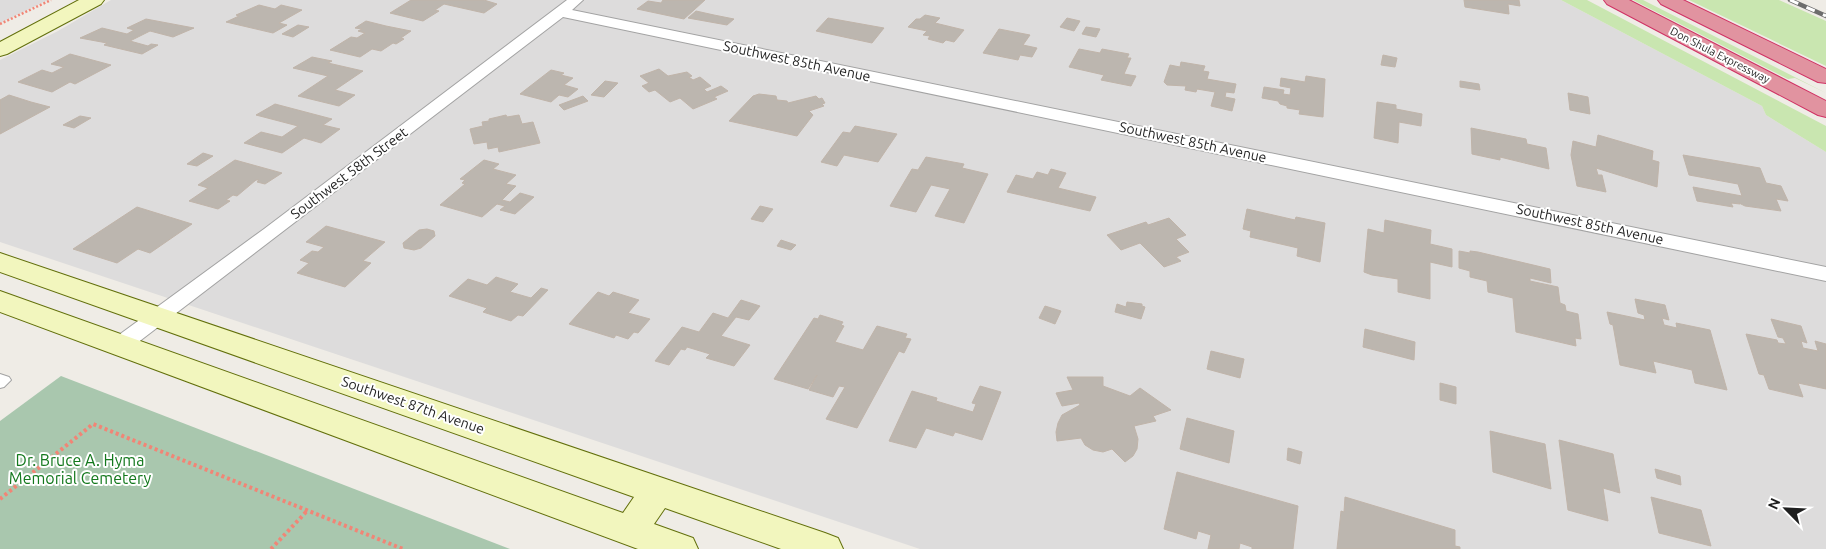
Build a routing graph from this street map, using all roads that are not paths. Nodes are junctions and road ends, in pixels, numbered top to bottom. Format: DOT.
graph roads {
  1 [pos="66,0"];
  2 [pos="94,0"];
  3 [pos="576,0"];
  4 [pos="1614,0"];
  5 [pos="1668,0"];
  6 [pos="560,12"];
  7 [pos="0,32"];
  8 [pos="0,50"];
  9 [pos="1826,77"];
  10 [pos="1826,110"];
  11 [pos="0,262"];
  12 [pos="1826,274"];
  13 [pos="0,301"];
  14 [pos="159,316"];
  15 [pos="120,345"];
  16 [pos="0,378"];
  17 [pos="0,384"];
  18 [pos="439,414"];
  19 [pos="406,448"];
  20 [pos="658,491"];
  21 [pos="630,531"];
  22 [pos="765,540"];
  23 [pos="680,549"];
  24 [pos="826,549"];
  1 -- 7 [label="main road"];
  2 -- 8 [label="main road"];
  3 -- 6 [label="street, Southwest 58th Street"];
  4 -- 10 [label="highway, Don Shula Expressway"];
  5 -- 9 [label="highway, Don Shula Expressway"];
  6 -- 12 [label="street, Southwest 85th Avenue"];
  6 -- 14 [label="street, Southwest 58th Street"];
  11 -- 14 [label="main road, Southwest 87th Avenue"];
  13 -- 15 [label="main road"];
  14 -- 15 [label="street, Southwest 58th Street"];
  14 -- 18 [label="main road, Southwest 87th Avenue"];
  15 -- 19 [label="main road"];
  16 -- 17 [label="lane"];
  18 -- 19 [label="main road"];
  18 -- 20 [label="main road, Southwest 87th Avenue"];
  19 -- 21 [label="main road"];
  20 -- 21 [label="main road"];
  20 -- 22 [label="main road, Southwest 87th Avenue"];
  21 -- 23 [label="main road"];
  22 -- 24 [label="main road, Southwest 87th Avenue"];
}
